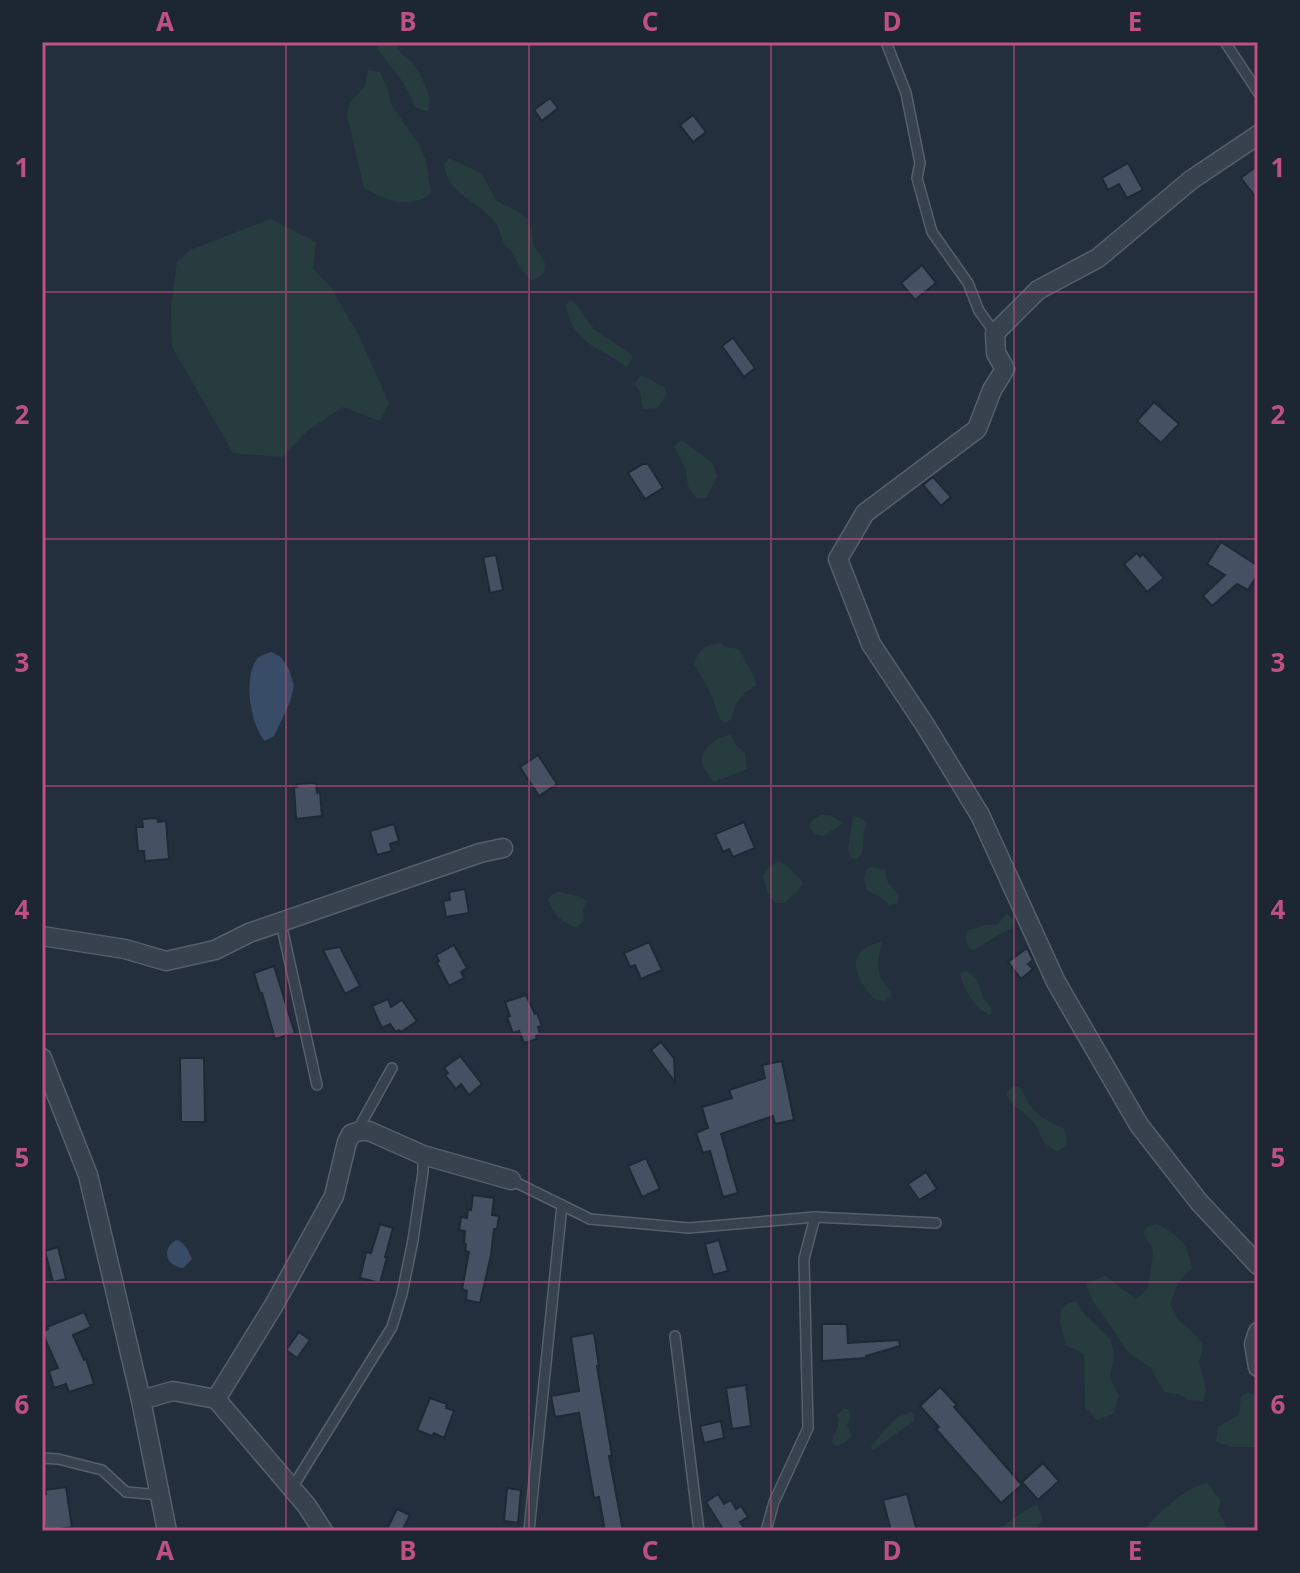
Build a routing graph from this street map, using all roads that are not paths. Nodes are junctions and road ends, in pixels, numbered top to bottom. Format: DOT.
graph roads {
  1 [pos="886,42"];
  2 [pos="1225,42"];
  3 [pos="1258,92"];
  4 [pos="1258,135"];
  5 [pos="995,333"];
  6 [pos="503,848"];
  7 [pos="281,923"];
  8 [pos="42,936"];
  9 [pos="42,1058"];
  10 [pos="392,1068"];
  11 [pos="317,1085"];
  12 [pos="360,1131"];
  13 [pos="423,1155"];
  14 [pos="511,1180"];
  15 [pos="562,1205"];
  16 [pos="815,1217"];
  17 [pos="936,1223"];
  18 [pos="1258,1265"];
  19 [pos="1258,1332"];
  20 [pos="675,1336"];
  21 [pos="1258,1367"];
  22 [pos="216,1399"];
  23 [pos="141,1400"];
  24 [pos="42,1458"];
  25 [pos="292,1488"];
  26 [pos="161,1495"];
  27 [pos="167,1531"];
  28 [pos="323,1531"];
  29 [pos="529,1531"];
  30 [pos="699,1531"];
  31 [pos="766,1531"];
  1 -- 5 [label="lane"];
  2 -- 3 [label="lane"];
  4 -- 5 [label="street"];
  5 -- 18 [label="street"];
  6 -- 7 [label="street"];
  7 -- 8 [label="street"];
  7 -- 11 [label="lane"];
  9 -- 23 [label="street"];
  10 -- 12 [label="lane"];
  12 -- 13 [label="street"];
  12 -- 22 [label="street"];
  13 -- 14 [label="street"];
  13 -- 25 [label="lane"];
  14 -- 15 [label="lane"];
  15 -- 16 [label="lane"];
  15 -- 29 [label="lane"];
  16 -- 17 [label="lane"];
  16 -- 31 [label="lane"];
  19 -- 21 [label="street"];
  20 -- 30 [label="lane"];
  22 -- 23 [label="street"];
  22 -- 25 [label="street"];
  23 -- 26 [label="street"];
  24 -- 26 [label="lane"];
  25 -- 28 [label="street"];
  26 -- 27 [label="street"];
}
